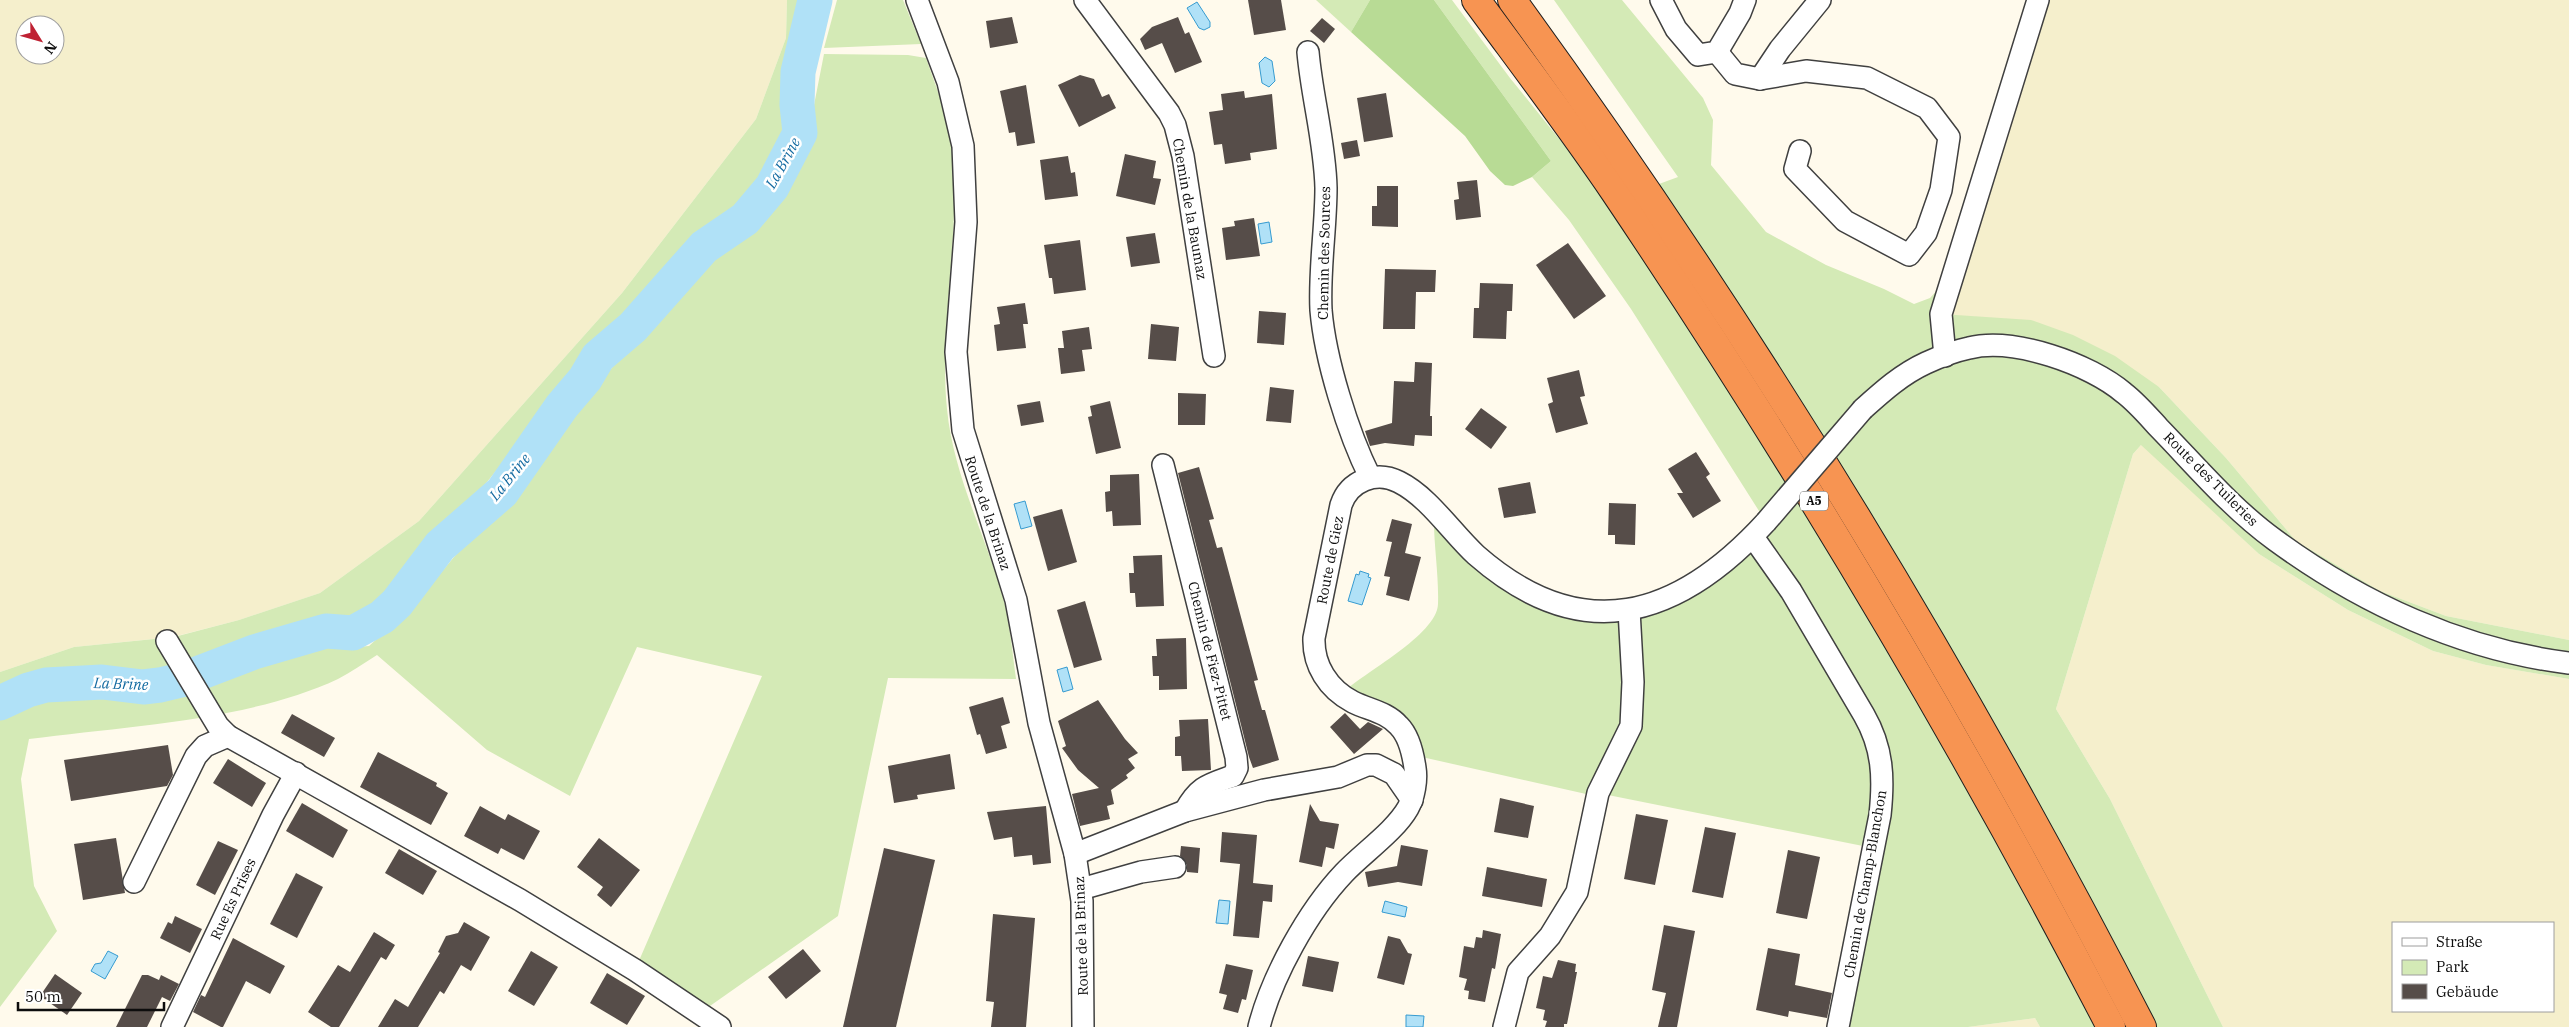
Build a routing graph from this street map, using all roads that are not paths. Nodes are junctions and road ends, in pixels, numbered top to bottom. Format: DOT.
graph roads {
  1 [pos="917,0"];
  2 [pos="1085,0"];
  3 [pos="1476,0"];
  4 [pos="1512,0"];
  5 [pos="1661,0"];
  6 [pos="1744,0"];
  7 [pos="1820,0"];
  8 [pos="2038,0"];
  9 [pos="1308,52"];
  10 [pos="1717,52"];
  11 [pos="1760,78"];
  12 [pos="1800,151"];
  13 [pos="1214,356"];
  14 [pos="1945,356"];
  15 [pos="1163,465"];
  16 [pos="1370,477"];
  17 [pos="1760,529"];
  18 [pos="1629,610"];
  19 [pos="167,640"];
  20 [pos="2569,663"];
  21 [pos="228,736"];
  22 [pos="296,773"];
  23 [pos="1412,800"];
  24 [pos="1185,811"];
  25 [pos="1075,854"];
  26 [pos="1175,867"];
  27 [pos="134,882"];
  28 [pos="1081,889"];
  29 [pos="172,1027"];
  30 [pos="720,1027"];
  31 [pos="1084,1027"];
  32 [pos="1259,1027"];
  33 [pos="1504,1027"];
  34 [pos="1838,1027"];
  35 [pos="2111,1027"];
  36 [pos="2142,1027"];
  1 -- 25 [label="street, Route de la Brinaz"];
  2 -- 13 [label="street, Chemin de la Baumaz"];
  3 -- 35 [label="highway, A5"];
  4 -- 36 [label="highway, A5"];
  5 -- 10 [label="street"];
  6 -- 10 [label="street"];
  7 -- 11 [label="street"];
  8 -- 14 [label="street"];
  9 -- 16 [label="street, Chemin des Sources"];
  10 -- 11 [label="street"];
  11 -- 12 [label="street"];
  14 -- 17 [label="street, Route des Tuileries, bridge"];
  14 -- 20 [label="street, Route des Tuileries"];
  15 -- 24 [label="street, Chemin de Fiez-Pittet"];
  16 -- 18 [label="street"];
  16 -- 23 [label="street, Route de Giez"];
  17 -- 18 [label="street"];
  17 -- 34 [label="street, Chemin de Champ-Blanchon"];
  18 -- 33 [label="street"];
  19 -- 21 [label="street"];
  21 -- 22 [label="street"];
  21 -- 27 [label="street"];
  22 -- 29 [label="street, Rue Es Prises"];
  22 -- 30 [label="street"];
  23 -- 24 [label="street"];
  23 -- 32 [label="street, Route de Giez"];
  24 -- 25 [label="street"];
  25 -- 28 [label="street, Route de la Brinaz"];
  26 -- 28 [label="street"];
  28 -- 31 [label="street, Route de la Brinaz"];
}
